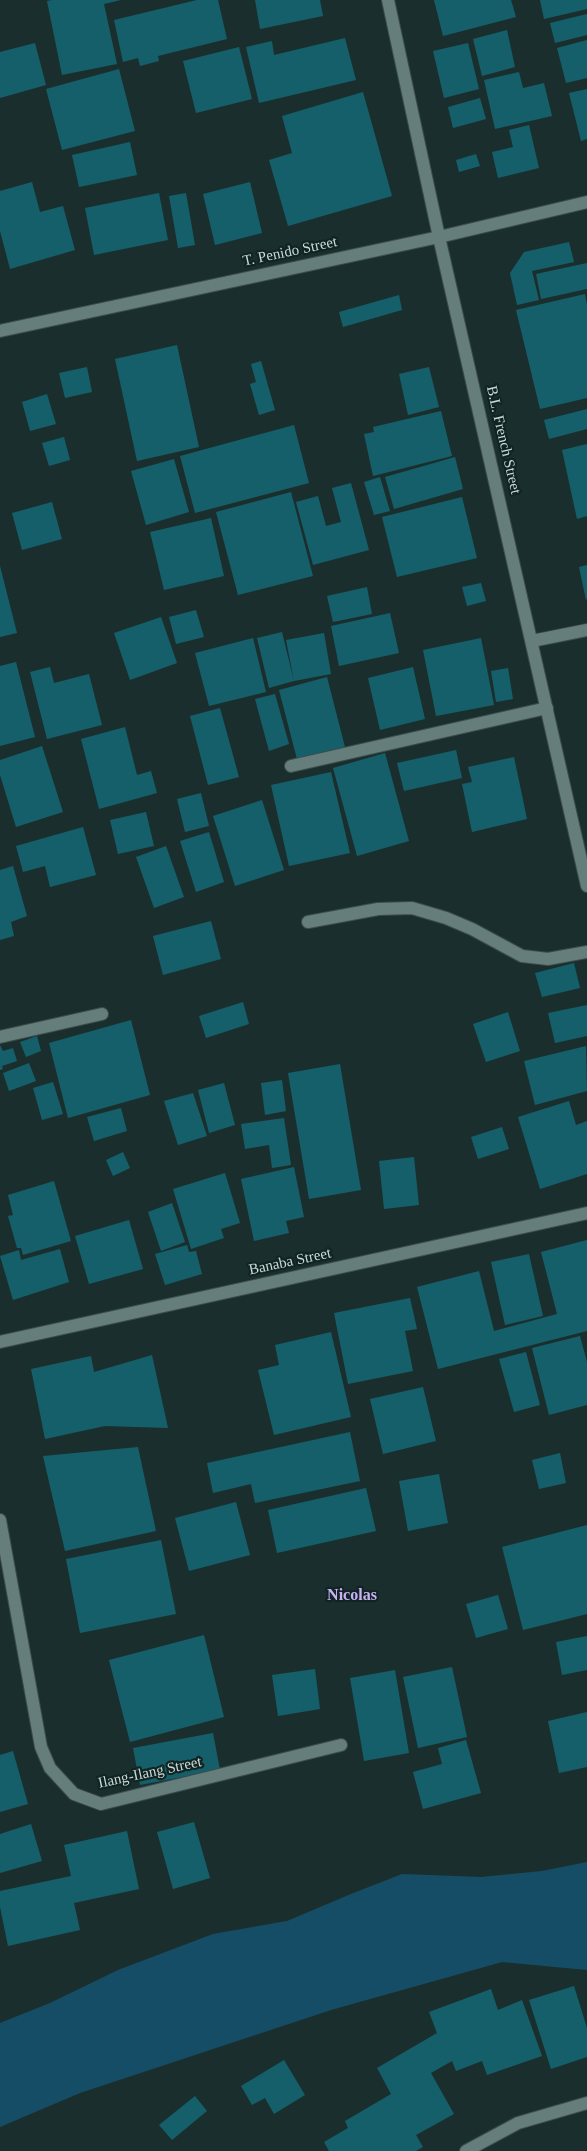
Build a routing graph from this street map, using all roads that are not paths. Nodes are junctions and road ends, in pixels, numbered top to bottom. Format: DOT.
graph roads {
  1 [pos="388,0"];
  2 [pos="587,202"];
  3 [pos="439,237"];
  4 [pos="0,331"];
  5 [pos="587,630"];
  6 [pos="532,641"];
  7 [pos="547,708"];
  8 [pos="291,766"];
  9 [pos="587,886"];
  10 [pos="308,922"];
  11 [pos="587,952"];
  12 [pos="102,1014"];
  13 [pos="0,1037"];
  14 [pos="587,1213"];
  15 [pos="0,1342"];
  16 [pos="0,1520"];
  17 [pos="341,1745"];
  18 [pos="587,2103"];
  19 [pos="466,2151"];
  1 -- 3 [label="street, B.L. French Street"];
  2 -- 3 [label="street, T. Penido Street"];
  3 -- 4 [label="street, T. Penido Street"];
  3 -- 6 [label="street, B.L. French Street"];
  5 -- 6 [label="street"];
  6 -- 7 [label="street, B.L. French Street"];
  7 -- 8 [label="street"];
  7 -- 9 [label="street, B.L. French Street"];
  10 -- 11 [label="street"];
  12 -- 13 [label="street"];
  14 -- 15 [label="street, Banaba Street"];
  16 -- 17 [label="street, Ilang-Ilang Street"];
  18 -- 19 [label="street"];
}
